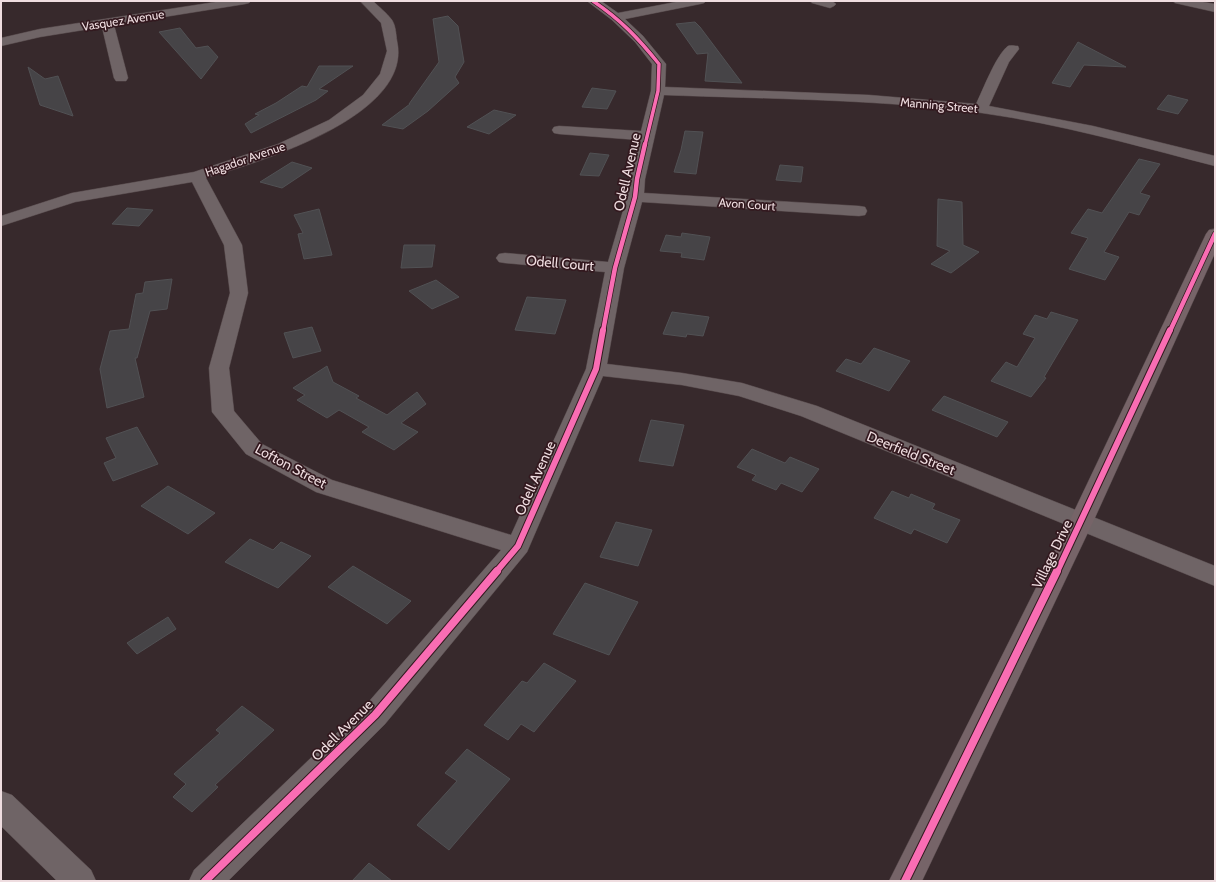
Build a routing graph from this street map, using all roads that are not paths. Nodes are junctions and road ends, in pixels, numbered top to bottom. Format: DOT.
graph roads {
  1 [pos="245,1"];
  2 [pos="366,1"];
  3 [pos="594,1"];
  4 [pos="700,1"];
  5 [pos="816,1"];
  6 [pos="1179,1"];
  7 [pos="830,4"];
  8 [pos="1215,8"];
  9 [pos="616,17"];
  10 [pos="107,22"];
  11 [pos="1,42"];
  12 [pos="1013,49"];
  13 [pos="121,78"];
  14 [pos="658,91"];
  15 [pos="981,109"];
  16 [pos="559,130"];
  17 [pos="647,136"];
  18 [pos="1215,161"];
  19 [pos="197,176"];
  20 [pos="635,197"];
  21 [pos="859,211"];
  22 [pos="1,221"];
  23 [pos="1215,234"];
  24 [pos="505,258"];
  25 [pos="615,268"];
  26 [pos="596,369"];
  27 [pos="1081,522"];
  28 [pos="518,546"];
  29 [pos="1215,576"];
  30 [pos="1,805"];
  31 [pos="80,881"];
  32 [pos="205,881"];
  33 [pos="905,881"];
  1 -- 10 [label="street, Vasquez Avenue"];
  2 -- 19 [label="street, Hagador Avenue"];
  3 -- 9 [label="street, Odell Avenue"];
  4 -- 9 [label="street"];
  5 -- 7 [label="street"];
  6 -- 8 [label="street"];
  9 -- 14 [label="street, Odell Avenue"];
  10 -- 11 [label="street, Vasquez Avenue"];
  10 -- 13 [label="street"];
  12 -- 15 [label="street"];
  14 -- 15 [label="street, Manning Street"];
  14 -- 17 [label="street, Odell Avenue"];
  15 -- 18 [label="street, Manning Street"];
  16 -- 17 [label="street"];
  17 -- 20 [label="street, Odell Avenue"];
  19 -- 22 [label="street, Hagador Avenue"];
  19 -- 28 [label="street, Lofton Street"];
  20 -- 21 [label="street, Avon Court"];
  20 -- 25 [label="street, Odell Avenue"];
  23 -- 27 [label="main road, Village Drive"];
  24 -- 25 [label="street, Odell Court"];
  25 -- 26 [label="street, Odell Avenue"];
  26 -- 27 [label="street, Deerfield Street"];
  26 -- 28 [label="street, Odell Avenue"];
  27 -- 29 [label="street, Deerfield Street"];
  27 -- 33 [label="main road, Village Drive"];
  28 -- 32 [label="street, Odell Avenue"];
  30 -- 31 [label="street"];
}
